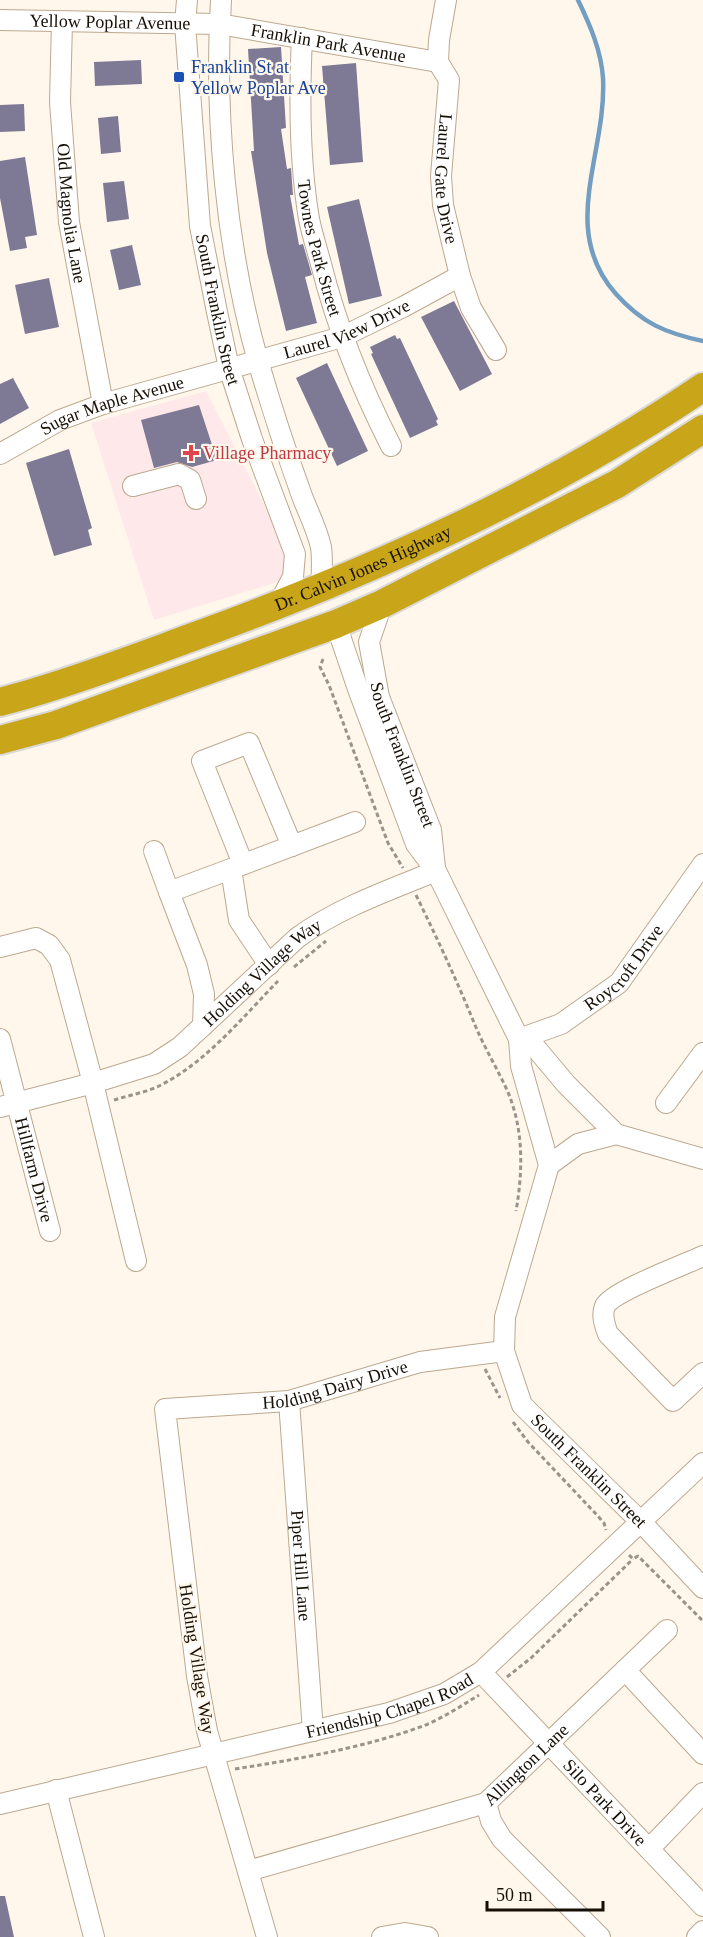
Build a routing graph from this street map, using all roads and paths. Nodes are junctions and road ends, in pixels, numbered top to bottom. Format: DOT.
graph roads {
  1 [pos="187,0"];
  2 [pos="220,0"];
  3 [pos="446,0"];
  4 [pos="0,20"];
  5 [pos="62,22"];
  6 [pos="185,24"];
  7 [pos="219,24"];
  8 [pos="302,38"];
  9 [pos="438,62"];
  10 [pos="460,276"];
  11 [pos="342,337"];
  12 [pos="496,350"];
  13 [pos="258,361"];
  14 [pos="229,368"];
  15 [pos="703,387"];
  16 [pos="103,404"];
  17 [pos="703,429"];
  18 [pos="391,446"];
  19 [pos="0,454"];
  20 [pos="133,486"];
  21 [pos="196,499"];
  22 [pos="507,503"];
  23 [pos="322,588"];
  24 [pos="382,604"];
  25 [pos="278,605"];
  26 [pos="336,624"];
  27 [pos="323,659"];
  28 [pos="169,684"];
  29 [pos="36,692"];
  30 [pos="0,702"];
  31 [pos="0,714"];
  32 [pos="0,740"];
  33 [pos="355,822"];
  34 [pos="292,846"];
  35 [pos="154,851"];
  36 [pos="401,861"];
  37 [pos="703,864"];
  38 [pos="237,867"];
  39 [pos="436,871"];
  40 [pos="170,892"];
  41 [pos="410,899"];
  42 [pos="329,939"];
  43 [pos="0,947"];
  44 [pos="291,970"];
  45 [pos="275,971"];
  46 [pos="204,994"];
  47 [pos="227,1005"];
  48 [pos="203,1026"];
  49 [pos="0,1039"];
  50 [pos="519,1039"];
  51 [pos="703,1053"];
  52 [pos="93,1083"];
  53 [pos="109,1101"];
  54 [pos="666,1103"];
  55 [pos="8,1105"];
  56 [pos="616,1134"];
  57 [pos="703,1159"];
  58 [pos="549,1165"];
  59 [pos="514,1221"];
  60 [pos="50,1230"];
  61 [pos="703,1256"];
  62 [pos="136,1261"];
  63 [pos="504,1351"];
  64 [pos="486,1370"];
  65 [pos="703,1373"];
  66 [pos="289,1401"];
  67 [pos="504,1407"];
  68 [pos="165,1409"];
  69 [pos="510,1418"];
  70 [pos="703,1464"];
  71 [pos="642,1523"];
  72 [pos="606,1531"];
  73 [pos="627,1553"];
  74 [pos="633,1559"];
  75 [pos="703,1588"];
  76 [pos="703,1621"];
  77 [pos="667,1630"];
  78 [pos="625,1670"];
  79 [pos="481,1672"];
  80 [pos="503,1680"];
  81 [pos="481,1694"];
  82 [pos="313,1731"];
  83 [pos="548,1743"];
  84 [pos="213,1754"];
  85 [pos="703,1754"];
  86 [pos="233,1769"];
  87 [pos="56,1790"];
  88 [pos="703,1793"];
  89 [pos="486,1803"];
  90 [pos="0,1804"];
  91 [pos="649,1849"];
  92 [pos="248,1871"];
  93 [pos="703,1906"];
  94 [pos="703,1931"];
  95 [pos="94,1937"];
  96 [pos="267,1937"];
  97 [pos="382,1937"];
  98 [pos="428,1937"];
  99 [pos="600,1937"];
  100 [pos="697,1937"];
  1 -- 6 [label="street, South Franklin Street"];
  2 -- 7 [label="street, South Franklin Street"];
  3 -- 9 [label="street, Laurel Gate Drive"];
  4 -- 5 [label="street, Yellow Poplar Avenue"];
  5 -- 6 [label="street, Yellow Poplar Avenue"];
  5 -- 16 [label="street, Old Magnolia Lane"];
  6 -- 7 [label="street, Yellow Poplar Avenue"];
  6 -- 14 [label="street, South Franklin Street"];
  7 -- 8 [label="street, Franklin Park Avenue"];
  7 -- 13 [label="street, South Franklin Street"];
  8 -- 9 [label="street, Franklin Park Avenue"];
  8 -- 11 [label="street, Townes Park Street"];
  9 -- 10 [label="street, Laurel Gate Drive"];
  10 -- 11 [label="street, Laurel View Drive"];
  10 -- 12 [label="street, Laurel Gate Drive"];
  11 -- 13 [label="street, Laurel View Drive"];
  11 -- 18 [label="street, Townes Park Street"];
  13 -- 14 [label="street, Laurel View Drive"];
  13 -- 23 [label="street, South Franklin Street"];
  14 -- 16 [label="street, Sugar Maple Avenue"];
  14 -- 25 [label="street, South Franklin Street"];
  15 -- 22 [label="highway, Dr. Calvin Jones Highway"];
  16 -- 19 [label="street, Sugar Maple Avenue"];
  17 -- 24 [label="highway, Dr. Calvin Jones Highway"];
  20 -- 21 [label="street"];
  22 -- 23 [label="highway, Dr. Calvin Jones Highway"];
  22 -- 26 [label="highway"];
  23 -- 25 [label="highway, Dr. Calvin Jones Highway"];
  23 -- 28 [label="highway"];
  24 -- 26 [label="highway, Dr. Calvin Jones Highway"];
  24 -- 39 [label="street, South Franklin Street"];
  25 -- 29 [label="highway, Dr. Calvin Jones Highway"];
  26 -- 28 [label="highway, Dr. Calvin Jones Highway"];
  26 -- 39 [label="street, South Franklin Street"];
  27 -- 36 [label="path"];
  28 -- 32 [label="highway, Dr. Calvin Jones Highway"];
  29 -- 30 [label="highway, Dr. Calvin Jones Highway"];
  29 -- 31 [label="highway"];
  33 -- 34 [label="street"];
  34 -- 38 [label="street"];
  34 -- 38 [label="street"];
  35 -- 40 [label="street"];
  37 -- 50 [label="street, Roycroft Drive"];
  38 -- 40 [label="street"];
  38 -- 45 [label="street"];
  39 -- 45 [label="street, Holding Village Way"];
  39 -- 50 [label="street, South Franklin Street"];
  40 -- 46 [label="street"];
  41 -- 59 [label="path"];
  42 -- 44 [label="path"];
  43 -- 52 [label="street"];
  45 -- 47 [label="street, Holding Village Way"];
  45 -- 53 [label="path"];
  46 -- 47 [label="street"];
  46 -- 48 [label="street"];
  47 -- 48 [label="street, Holding Village Way"];
  48 -- 52 [label="street, Holding Village Way"];
  49 -- 55 [label="street, Hillfarm Drive"];
  50 -- 56 [label="street, South Franklin Street"];
  50 -- 58 [label="street, South Franklin Street"];
  51 -- 54 [label="street"];
  52 -- 55 [label="street, Holding Village Way"];
  52 -- 62 [label="street"];
  55 -- 60 [label="street, Hillfarm Drive"];
  56 -- 57 [label="street, South Franklin Street"];
  56 -- 58 [label="street"];
  58 -- 63 [label="street, South Franklin Street"];
  61 -- 65 [label="street"];
  63 -- 66 [label="street, Holding Dairy Drive"];
  63 -- 71 [label="street, South Franklin Street"];
  64 -- 67 [label="path"];
  66 -- 68 [label="street, Holding Dairy Drive"];
  66 -- 82 [label="street, Piper Hill Lane"];
  68 -- 84 [label="street, Holding Village Way"];
  69 -- 72 [label="path"];
  70 -- 71 [label="street, Friendship Chapel Road"];
  71 -- 75 [label="street, South Franklin Street"];
  71 -- 79 [label="street, Friendship Chapel Road"];
  73 -- 74 [label="path"];
  74 -- 76 [label="path"];
  74 -- 80 [label="path"];
  77 -- 78 [label="street, Allington Lane"];
  78 -- 83 [label="street, Allington Lane"];
  78 -- 85 [label="street"];
  79 -- 82 [label="street, Friendship Chapel Road"];
  79 -- 83 [label="street, Silo Park Drive"];
  81 -- 86 [label="path"];
  82 -- 84 [label="street, Friendship Chapel Road"];
  83 -- 89 [label="street, Allington Lane"];
  83 -- 91 [label="street, Silo Park Drive"];
  84 -- 87 [label="street, Friendship Chapel Road"];
  84 -- 92 [label="street, Holding Village Way"];
  87 -- 90 [label="street, Friendship Chapel Road"];
  87 -- 95 [label="street"];
  88 -- 91 [label="street"];
  89 -- 92 [label="street, Allington Lane"];
  89 -- 99 [label="street"];
  91 -- 93 [label="street, Silo Park Drive"];
  92 -- 96 [label="street, Holding Village Way"];
  94 -- 100 [label="street"];
  97 -- 98 [label="street"];
}
